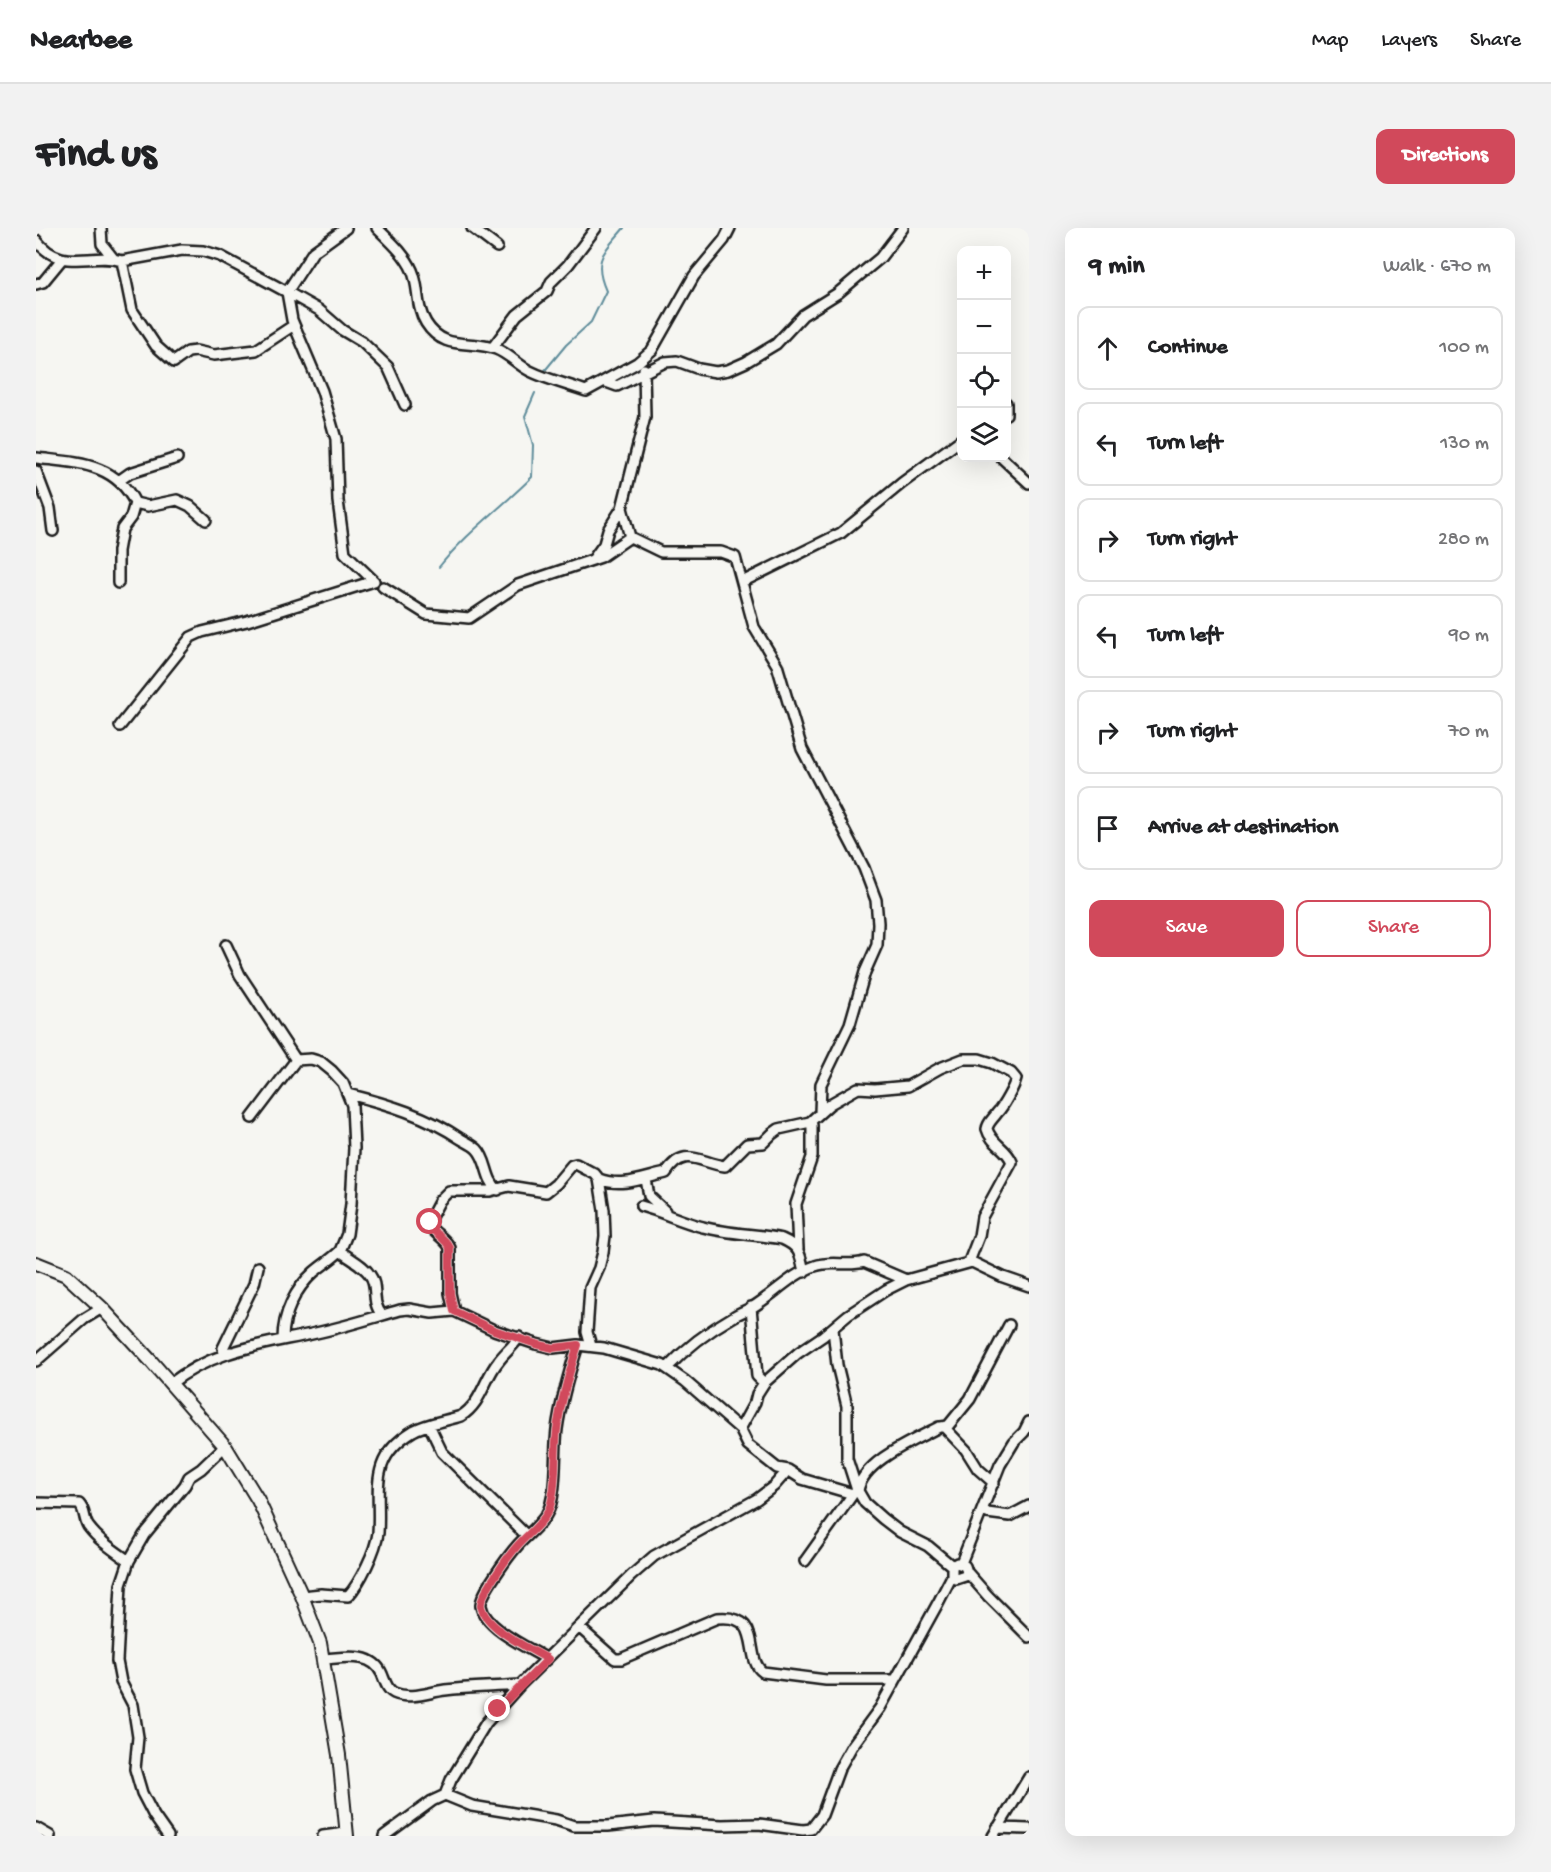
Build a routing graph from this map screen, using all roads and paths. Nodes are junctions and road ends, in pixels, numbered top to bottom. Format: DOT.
graph roads {
  1 [pos="101,228"];
  2 [pos="346,228"];
  3 [pos="377,228"];
  4 [pos="472,228"];
  5 [pos="597,228"];
  6 [pos="730,228"];
  7 [pos="903,228"];
  8 [pos="36,240"];
  9 [pos="497,247"];
  10 [pos="62,259"];
  11 [pos="118,260"];
  12 [pos="36,284"];
  13 [pos="287,292"];
  14 [pos="294,325"];
  15 [pos="493,347"];
  16 [pos="646,355"];
  17 [pos="644,373"];
  18 [pos="606,382"];
  19 [pos="405,405"];
  20 [pos="957,443"];
  21 [pos="36,458"];
  22 [pos="177,458"];
  23 [pos="1006,462"];
  24 [pos="36,471"];
  25 [pos="120,480"];
  26 [pos="1029,483"];
  27 [pos="135,503"];
  28 [pos="622,508"];
  29 [pos="206,520"];
  30 [pos="53,531"];
  31 [pos="630,537"];
  32 [pos="594,558"];
  33 [pos="742,582"];
  34 [pos="118,583"];
  35 [pos="383,587"];
  36 [pos="120,726"];
  37 [pos="226,945"];
  38 [pos="296,1060"];
  39 [pos="348,1094"];
  40 [pos="820,1113"];
  41 [pos="252,1118"];
  42 [pos="810,1122"];
  43 [pos="599,1179"];
  44 [pos="646,1179"];
  45 [pos="498,1190"];
  46 [pos="641,1206"];
  47 [pos="667,1213"];
  48 [pos="798,1249"];
  49 [pos="340,1251"];
  50 [pos="972,1262"];
  51 [pos="39,1266"];
  52 [pos="258,1267"];
  53 [pos="804,1272"];
  54 [pos="906,1280"];
  55 [pos="1029,1286"];
  56 [pos="751,1307"];
  57 [pos="102,1308"];
  58 [pos="454,1311"];
  59 [pos="382,1315"];
  60 [pos="1009,1325"];
  61 [pos="833,1329"];
  62 [pos="519,1337"];
  63 [pos="283,1339"];
  64 [pos="578,1345"];
  65 [pos="591,1346"];
  66 [pos="231,1352"];
  67 [pos="36,1361"];
  68 [pos="667,1368"];
  69 [pos="764,1383"];
  70 [pos="170,1384"];
  71 [pos="1029,1422"];
  72 [pos="429,1425"];
  73 [pos="939,1427"];
  74 [pos="740,1429"];
  75 [pos="1027,1433"];
  76 [pos="225,1446"];
  77 [pos="788,1470"];
  78 [pos="994,1483"];
  79 [pos="856,1491"];
  80 [pos="36,1503"];
  81 [pos="1029,1506"];
  82 [pos="982,1509"];
  83 [pos="527,1536"];
  84 [pos="129,1561"];
  85 [pos="804,1561"];
  86 [pos="955,1568"];
  87 [pos="967,1572"];
  88 [pos="302,1596"];
  89 [pos="579,1628"];
  90 [pos="1029,1637"];
  91 [pos="323,1659"];
  92 [pos="548,1659"];
  93 [pos="895,1680"];
  94 [pos="520,1685"];
  95 [pos="1029,1777"];
  96 [pos="446,1795"];
  97 [pos="819,1822"];
  98 [pos="574,1826"];
  99 [pos="36,1828"];
  100 [pos="1029,1829"];
  101 [pos="995,1832"];
  102 [pos="347,1835"];
  103 [pos="50,1836"];
  104 [pos="168,1836"];
  105 [pos="323,1836"];
  106 [pos="384,1836"];
  107 [pos="576,1836"];
  108 [pos="816,1836"];
  1 -- 11 [label="street"];
  2 -- 13 [label="street"];
  3 -- 15 [label="street"];
  4 -- 9 [label="street"];
  5 -- 15 [label="street"];
  6 -- 16 [label="street"];
  7 -- 17 [label="street"];
  8 -- 10 [label="street"];
  10 -- 11 [label="street"];
  10 -- 12 [label="street"];
  11 -- 13 [label="street"];
  11 -- 14 [label="street"];
  13 -- 14 [label="street"];
  13 -- 19 [label="street"];
  14 -- 36 [label="street"];
  15 -- 18 [label="street"];
  16 -- 17 [label="street"];
  16 -- 18 [label="street"];
  17 -- 18 [label="street"];
  17 -- 28 [label="street"];
  20 -- 33 [label="street"];
  21 -- 25 [label="street"];
  22 -- 25 [label="street"];
  23 -- 26 [label="street"];
  24 -- 30 [label="street"];
  25 -- 27 [label="street"];
  27 -- 29 [label="street"];
  27 -- 34 [label="street"];
  28 -- 31 [label="street"];
  28 -- 32 [label="street"];
  31 -- 32 [label="street"];
  31 -- 33 [label="street"];
  32 -- 35 [label="street"];
  33 -- 40 [label="street"];
  37 -- 38 [label="street"];
  38 -- 39 [label="street"];
  38 -- 41 [label="street"];
  39 -- 45 [label="street"];
  39 -- 49 [label="street"];
  40 -- 42 [label="street"];
  40 -- 50 [label="street"];
  42 -- 44 [label="street"];
  42 -- 48 [label="street"];
  43 -- 44 [label="street"];
  43 -- 45 [label="street"];
  43 -- 65 [label="street"];
  44 -- 47 [label="street"];
  45 -- 58 [label="street"];
  46 -- 47 [label="street"];
  47 -- 48 [label="street"];
  48 -- 53 [label="street"];
  49 -- 59 [label="street"];
  49 -- 63 [label="street"];
  50 -- 54 [label="street"];
  50 -- 55 [label="street"];
  51 -- 57 [label="main road"];
  52 -- 66 [label="street"];
  53 -- 54 [label="street"];
  53 -- 56 [label="street"];
  54 -- 61 [label="street"];
  56 -- 68 [label="street"];
  56 -- 69 [label="street"];
  57 -- 67 [label="street"];
  57 -- 70 [label="main road"];
  58 -- 59 [label="street"];
  58 -- 62 [label="street"];
  59 -- 63 [label="street"];
  60 -- 73 [label="street"];
  61 -- 69 [label="street"];
  61 -- 79 [label="street"];
  62 -- 64 [label="street"];
  62 -- 72 [label="street"];
  63 -- 66 [label="street"];
  64 -- 65 [label="street"];
  64 -- 83 [label="street"];
  65 -- 68 [label="street"];
  66 -- 70 [label="street"];
  68 -- 74 [label="street"];
  69 -- 74 [label="street"];
  70 -- 76 [label="main road"];
  71 -- 75 [label="street"];
  72 -- 83 [label="street"];
  72 -- 88 [label="street"];
  73 -- 78 [label="street"];
  73 -- 79 [label="street"];
  74 -- 77 [label="street"];
  75 -- 78 [label="street"];
  76 -- 84 [label="street"];
  76 -- 88 [label="main road"];
  77 -- 79 [label="street"];
  77 -- 89 [label="street"];
  78 -- 82 [label="street"];
  79 -- 85 [label="street"];
  79 -- 86 [label="street"];
  80 -- 84 [label="street"];
  81 -- 82 [label="street"];
  82 -- 86 [label="street"];
  83 -- 92 [label="street"];
  84 -- 104 [label="street"];
  86 -- 87 [label="street"];
  86 -- 87 [label="street"];
  86 -- 93 [label="street"];
  87 -- 90 [label="street"];
  88 -- 91 [label="main road"];
  89 -- 92 [label="street"];
  89 -- 93 [label="street"];
  91 -- 94 [label="street"];
  91 -- 102 [label="main road"];
  92 -- 94 [label="street"];
  93 -- 97 [label="street"];
  94 -- 96 [label="street"];
  95 -- 101 [label="street"];
  96 -- 98 [label="street"];
  96 -- 106 [label="street"];
  97 -- 98 [label="street"];
  97 -- 108 [label="street"];
  98 -- 107 [label="street"];
  99 -- 103 [label="street"];
  100 -- 101 [label="street"];
  102 -- 105 [label="street"];
}
